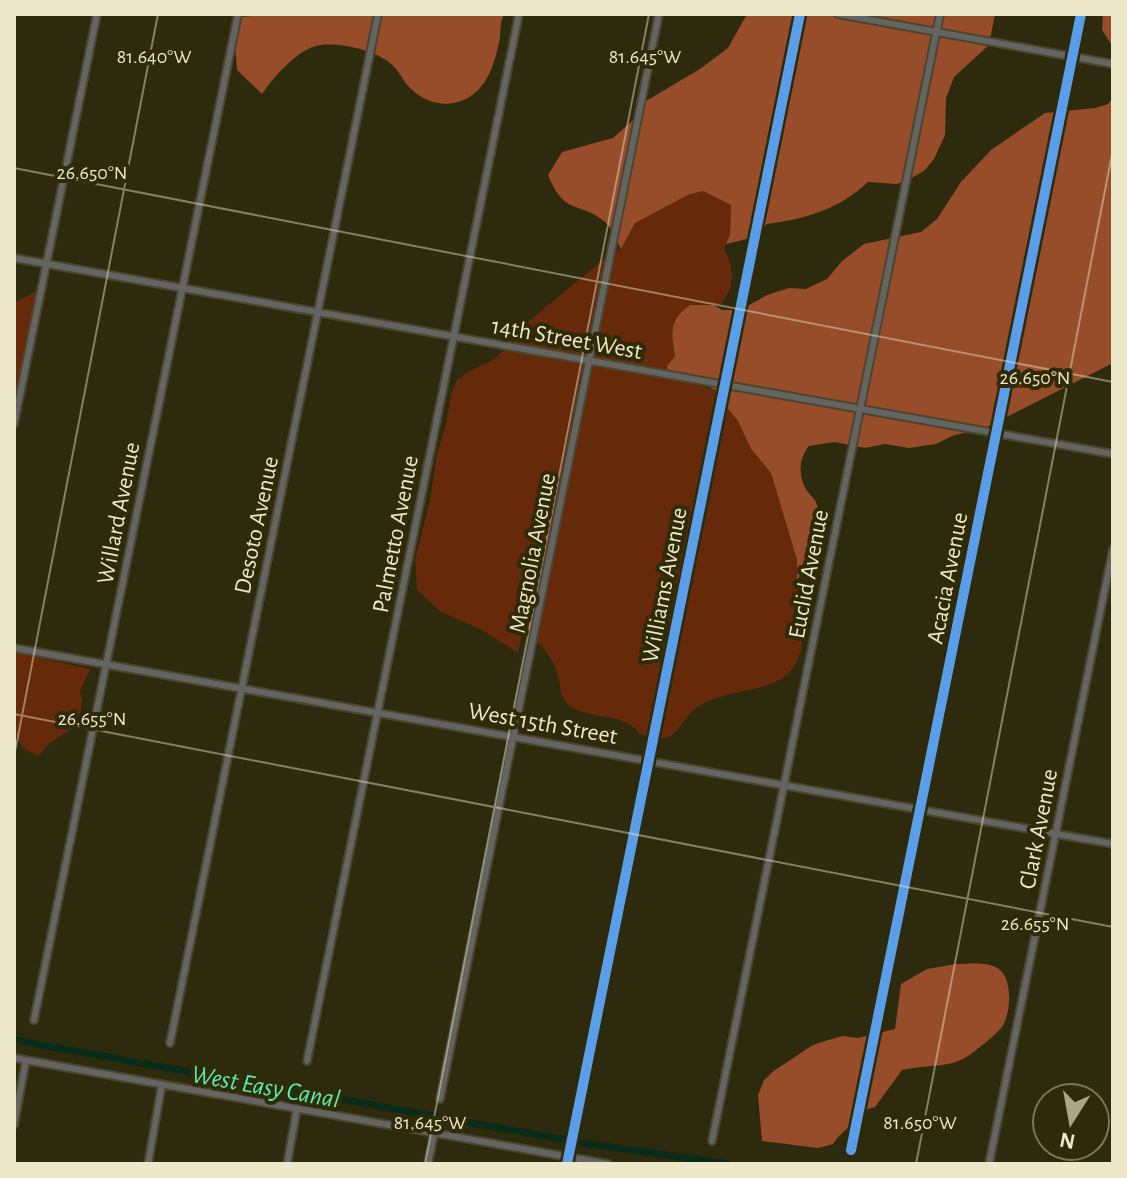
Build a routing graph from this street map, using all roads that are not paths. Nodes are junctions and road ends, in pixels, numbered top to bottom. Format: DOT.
graph roads {
  1 [pos="97,14"];
  2 [pos="238,14"];
  3 [pos="378,14"];
  4 [pos="519,14"];
  5 [pos="659,14"];
  6 [pos="800,14"];
  7 [pos="838,14"];
  8 [pos="940,14"];
  9 [pos="1081,14"];
  10 [pos="937,32"];
  11 [pos="1072,56"];
  12 [pos="1113,64"];
  13 [pos="14,258"];
  14 [pos="46,264"];
  15 [pos="182,288"];
  16 [pos="318,312"];
  17 [pos="453,336"];
  18 [pos="589,360"];
  19 [pos="725,384"];
  20 [pos="860,408"];
  21 [pos="14,424"];
  22 [pos="996,433"];
  23 [pos="1113,454"];
  24 [pos="1113,549"];
  25 [pos="14,648"];
  26 [pos="106,664"];
  27 [pos="242,688"];
  28 [pos="377,712"];
  29 [pos="513,736"];
  30 [pos="649,760"];
  31 [pos="784,784"];
  32 [pos="920,809"];
  33 [pos="1055,834"];
  34 [pos="1113,844"];
  35 [pos="34,1020"];
  36 [pos="170,1043"];
  37 [pos="14,1058"];
  38 [pos="26,1060"];
  39 [pos="307,1061"];
  40 [pos="162,1084"];
  41 [pos="440,1099"];
  42 [pos="297,1109"];
  43 [pos="14,1125"];
  44 [pos="434,1134"];
  45 [pos="712,1141"];
  46 [pos="851,1150"];
  47 [pos="568,1161"];
  48 [pos="148,1164"];
  49 [pos="287,1164"];
  50 [pos="428,1164"];
  51 [pos="608,1164"];
  52 [pos="989,1164"];
  1 -- 14 [label="street"];
  2 -- 15 [label="street, Willard Avenue"];
  3 -- 16 [label="street, Desoto Avenue"];
  4 -- 17 [label="street, Palmetto Avenue"];
  5 -- 18 [label="street, Magnolia Avenue"];
  6 -- 19 [label="street, Williams Avenue"];
  7 -- 10 [label="street"];
  8 -- 10 [label="street, Euclid Avenue"];
  9 -- 11 [label="street, Acacia Avenue"];
  10 -- 11 [label="street"];
  10 -- 20 [label="street, Euclid Avenue"];
  11 -- 12 [label="street"];
  11 -- 22 [label="street, Acacia Avenue"];
  13 -- 14 [label="street, 14th Street West"];
  14 -- 15 [label="street, 14th Street West"];
  14 -- 21 [label="street"];
  15 -- 16 [label="street, 14th Street West"];
  15 -- 26 [label="street, Willard Avenue"];
  16 -- 17 [label="street, 14th Street West"];
  16 -- 27 [label="street, Desoto Avenue"];
  17 -- 18 [label="street, 14th Street West"];
  17 -- 28 [label="street, Palmetto Avenue"];
  18 -- 19 [label="street, 14th Street West"];
  18 -- 29 [label="street, Magnolia Avenue"];
  19 -- 20 [label="street, 14th Street West"];
  19 -- 30 [label="street, Williams Avenue"];
  20 -- 22 [label="street, 14th Street West"];
  20 -- 31 [label="street, Euclid Avenue"];
  22 -- 23 [label="street, 14th Street West"];
  22 -- 32 [label="street, Acacia Avenue"];
  24 -- 33 [label="street, Clark Avenue"];
  25 -- 26 [label="street, West 15th Street"];
  26 -- 27 [label="street, West 15th Street"];
  26 -- 35 [label="street, Willard Avenue"];
  27 -- 28 [label="street, West 15th Street"];
  27 -- 36 [label="street, Desoto Avenue"];
  28 -- 29 [label="street, West 15th Street"];
  28 -- 39 [label="street, Palmetto Avenue"];
  29 -- 30 [label="street, West 15th Street"];
  29 -- 41 [label="street, Magnolia Avenue"];
  30 -- 31 [label="street, West 15th Street"];
  30 -- 47 [label="street, Williams Avenue"];
  31 -- 32 [label="street, West 15th Street"];
  31 -- 45 [label="street, Euclid Avenue"];
  32 -- 33 [label="street, West 15th Street"];
  32 -- 46 [label="street, Acacia Avenue"];
  33 -- 34 [label="street, West 15th Street"];
  33 -- 52 [label="street, Clark Avenue"];
  37 -- 38 [label="street"];
  38 -- 40 [label="street"];
  38 -- 43 [label="street"];
  40 -- 42 [label="street"];
  40 -- 48 [label="street"];
  42 -- 44 [label="street"];
  42 -- 49 [label="street"];
  44 -- 47 [label="street"];
  44 -- 50 [label="street"];
  47 -- 51 [label="street"];
}
